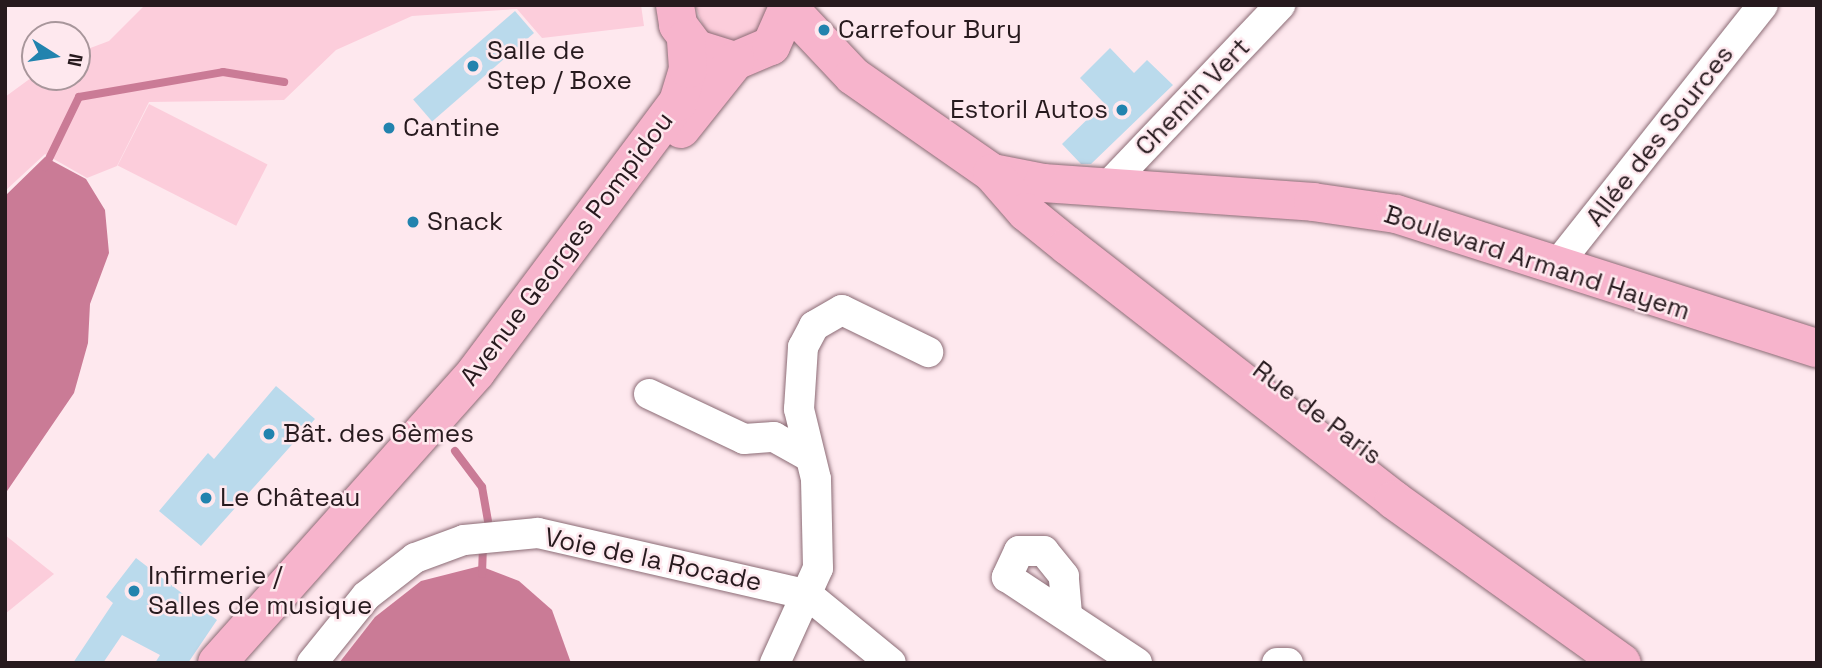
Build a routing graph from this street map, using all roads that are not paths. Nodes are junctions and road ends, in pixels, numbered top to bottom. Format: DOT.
graph roads {
  1 [pos="1280,5"];
  2 [pos="1763,5"];
  3 [pos="789,7"];
  4 [pos="680,22"];
  5 [pos="747,58"];
  6 [pos="853,76"];
  7 [pos="992,173"];
  8 [pos="1043,183"];
  9 [pos="1106,188"];
  10 [pos="1556,266"];
  11 [pos="1817,348"];
  12 [pos="929,352"];
  13 [pos="649,394"];
  14 [pos="810,457"];
  15 [pos="808,595"];
  16 [pos="1067,614"];
  17 [pos="217,663"];
  18 [pos="242,663"];
  19 [pos="312,663"];
  20 [pos="775,663"];
  21 [pos="891,663"];
  22 [pos="1137,663"];
  23 [pos="1277,663"];
  24 [pos="1288,663"];
  25 [pos="1622,663"];
  26 [pos="1651,663"];
  1 -- 9 [label="street, Chemin Vert"];
  2 -- 10 [label="street, Allée des Sources"];
  3 -- 5 [label="main road"];
  3 -- 6 [label="main road, Rue de Paris"];
  4 -- 5 [label="main road, Rue de Paris"];
  4 -- 17 [label="main road, Avenue Georges Pompidou"];
  5 -- 6 [label="main road, Rue de Paris"];
  5 -- 18 [label="main road"];
  6 -- 7 [label="main road, Rue de Paris"];
  7 -- 8 [label="main road, Rue de Paris"];
  7 -- 25 [label="main road, Rue de Paris"];
  8 -- 9 [label="main road, Boulevard Armand Hayem"];
  8 -- 26 [label="main road, Rue de Paris"];
  9 -- 10 [label="main road, Boulevard Armand Hayem"];
  10 -- 11 [label="main road, Boulevard Armand Hayem"];
  12 -- 14 [label="street"];
  13 -- 14 [label="street"];
  14 -- 15 [label="street"];
  15 -- 19 [label="street, Voie de la Rocade"];
  15 -- 20 [label="street"];
  15 -- 21 [label="street, Voie de la Rocade"];
  16 -- 22 [label="street"];
  23 -- 24 [label="street"];
}
